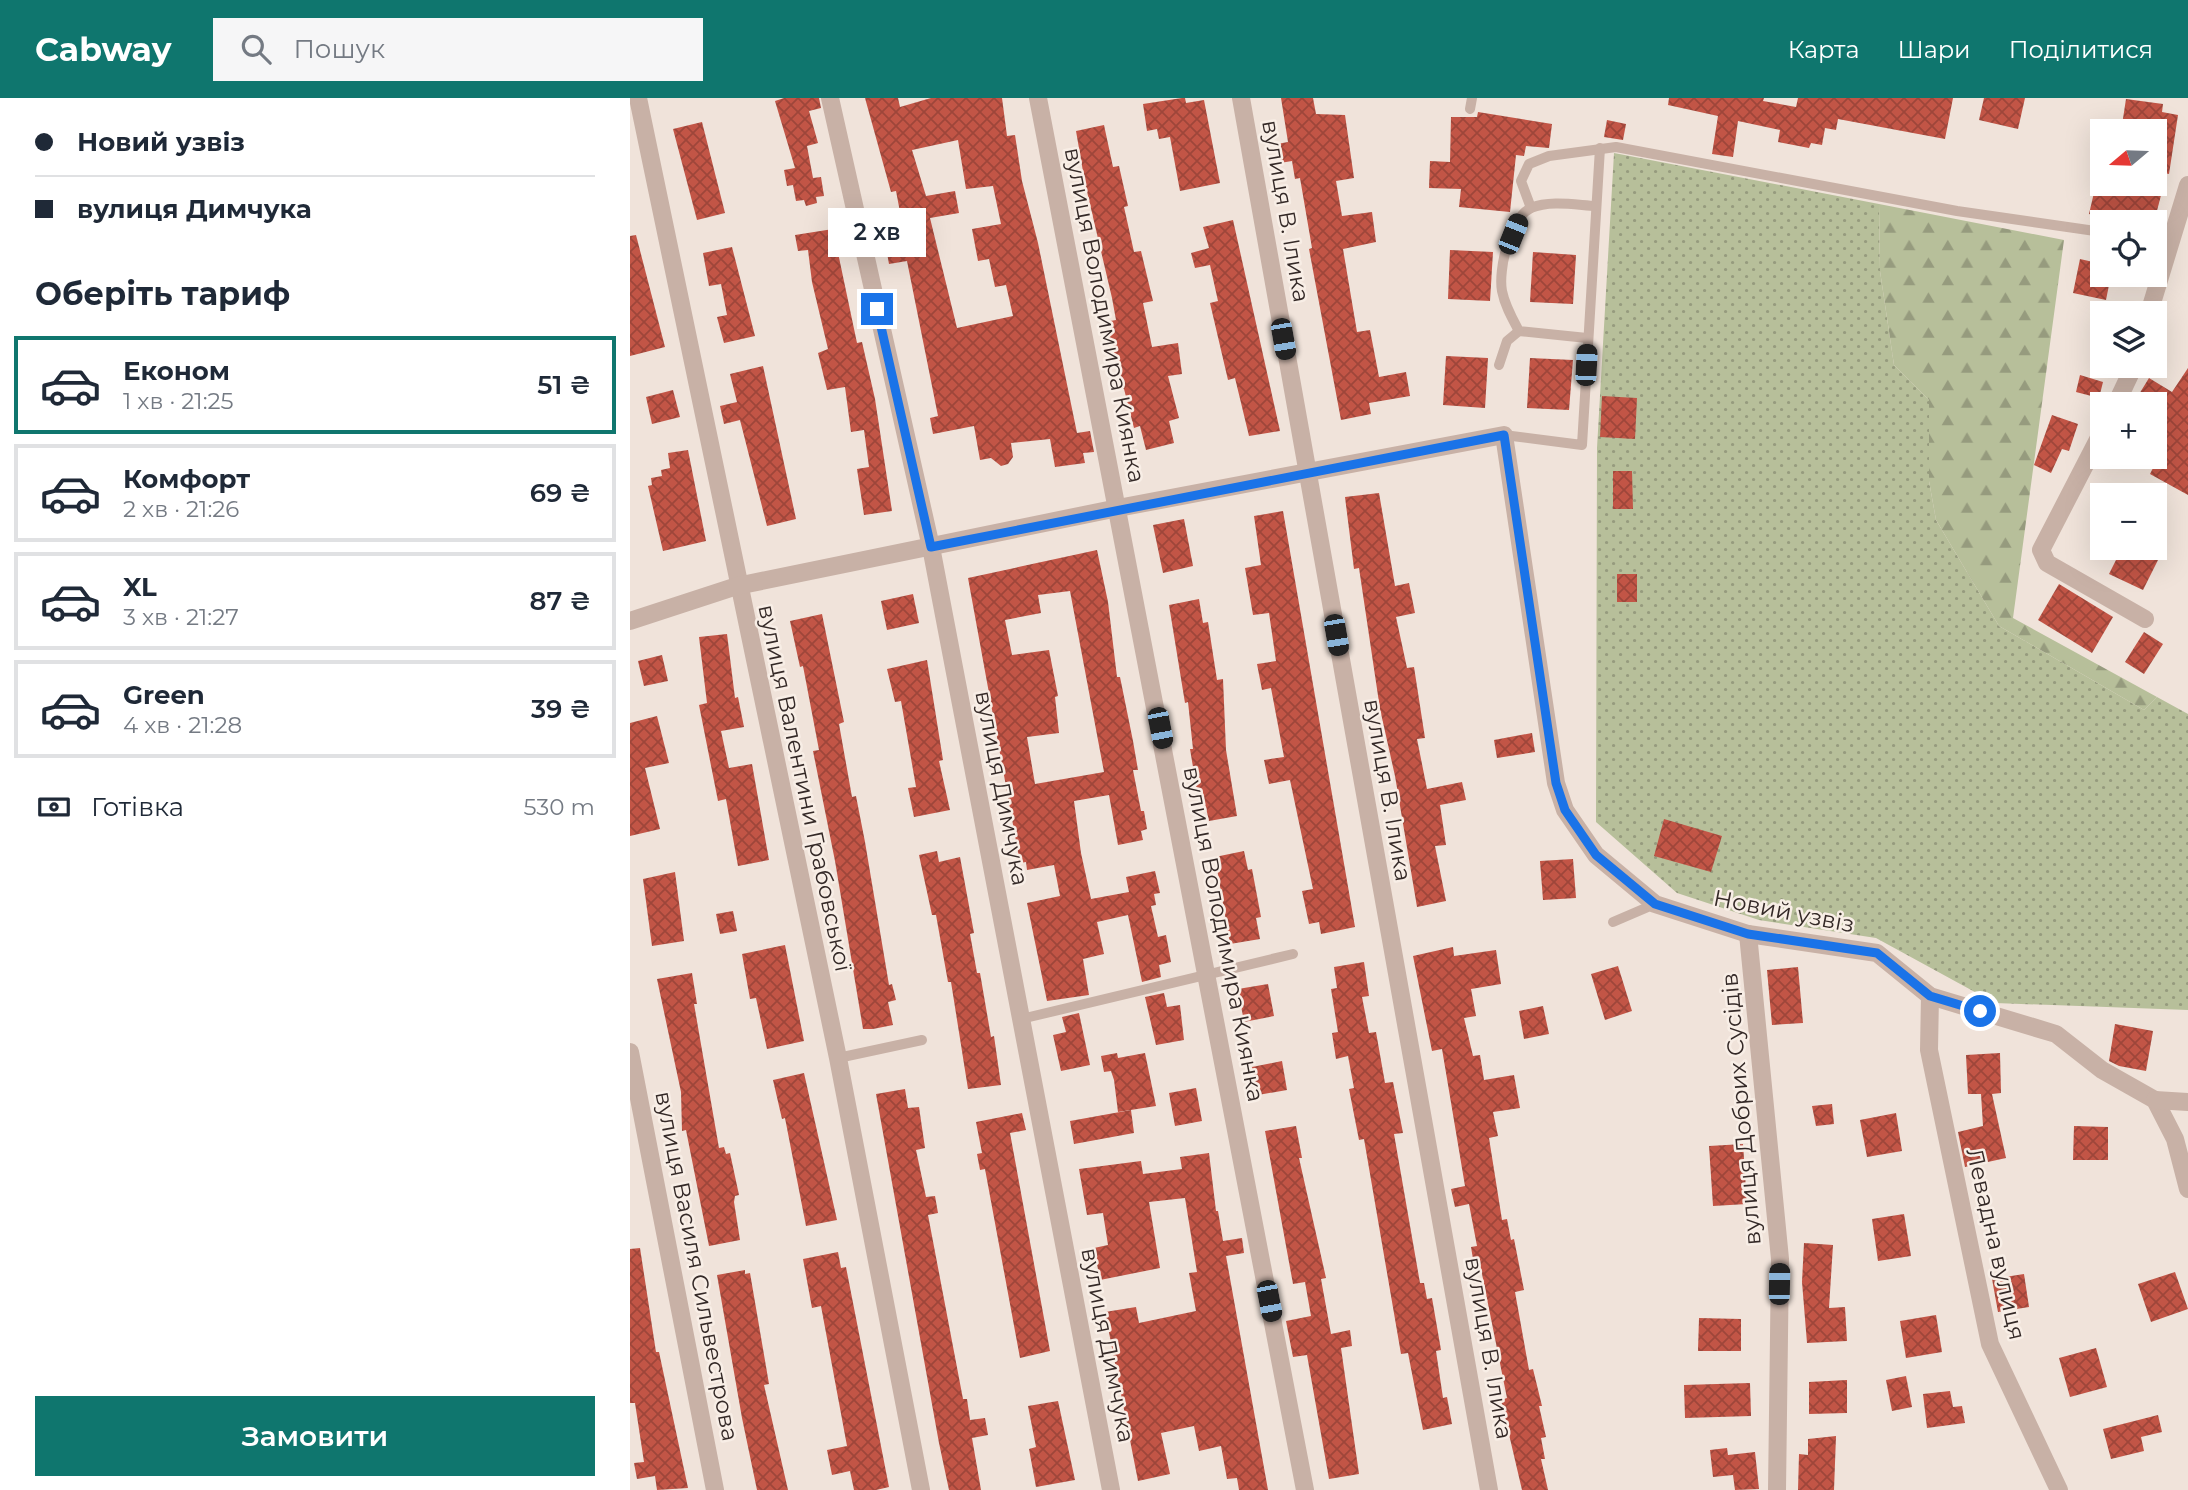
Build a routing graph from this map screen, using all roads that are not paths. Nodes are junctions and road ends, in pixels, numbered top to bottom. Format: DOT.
graph roads {
  1 [pos="638,98"];
  2 [pos="830,98"];
  3 [pos="1038,98"];
  4 [pos="1241,98"];
  5 [pos="1600,148"];
  6 [pos="2188,185"];
  7 [pos="1596,206"];
  8 [pos="1531,208"];
  9 [pos="2090,230"];
  10 [pos="2167,232"];
  11 [pos="1519,331"];
  12 [pos="1587,338"];
  13 [pos="1499,365"];
  14 [pos="1504,435"];
  15 [pos="2090,455"];
  16 [pos="1307,473"];
  17 [pos="1118,508"];
  18 [pos="931,547"];
  19 [pos="737,586"];
  20 [pos="2145,619"];
  21 [pos="630,621"];
  22 [pos="1655,904"];
  23 [pos="1613,922"];
  24 [pos="1748,934"];
  25 [pos="1293,954"];
  26 [pos="1206,976"];
  27 [pos="1930,996"];
  28 [pos="1021,1019"];
  29 [pos="922,1040"];
  30 [pos="630,1052"];
  31 [pos="838,1058"];
  32 [pos="2155,1100"];
  33 [pos="2188,1102"];
  34 [pos="2188,1189"];
  35 [pos="715,1490"];
  36 [pos="921,1490"];
  37 [pos="1111,1490"];
  38 [pos="1305,1490"];
  39 [pos="1489,1490"];
  40 [pos="1777,1490"];
  41 [pos="2060,1490"];
  1 -- 19 [label="street, вулиця Валентини Грабовської"];
  2 -- 18 [label="street, вулиця Димчука"];
  3 -- 17 [label="street, вулиця Володимира Киянка"];
  4 -- 16 [label="street, вулиця В. Ілика"];
  5 -- 7 [label="lane"];
  5 -- 8 [label="lane"];
  5 -- 9 [label="lane"];
  6 -- 10 [label="street"];
  7 -- 8 [label="lane"];
  7 -- 12 [label="lane"];
  8 -- 11 [label="lane"];
  11 -- 12 [label="lane"];
  11 -- 13 [label="lane"];
  12 -- 14 [label="lane"];
  14 -- 16 [label="street"];
  14 -- 22 [label="street, Новий узвіз"];
  15 -- 20 [label="street"];
  16 -- 17 [label="street"];
  16 -- 39 [label="street, вулиця В. Ілика"];
  17 -- 18 [label="street"];
  17 -- 26 [label="street, вулиця Володимира Киянка"];
  18 -- 19 [label="street"];
  18 -- 28 [label="street, вулиця Димчука"];
  19 -- 21 [label="street"];
  19 -- 31 [label="street, вулиця Валентини Грабовської"];
  22 -- 23 [label="lane"];
  22 -- 24 [label="street, Новий узвіз"];
  24 -- 27 [label="street, Новий узвіз"];
  24 -- 40 [label="street, вулиця Добрих Сусідів"];
  25 -- 26 [label="lane"];
  26 -- 28 [label="lane"];
  26 -- 38 [label="street, вулиця Володимира Киянка"];
  27 -- 32 [label="street, Новий узвіз"];
  27 -- 41 [label="street, Левадна вулиця"];
  28 -- 37 [label="street, вулиця Димчука"];
  29 -- 31 [label="lane"];
  30 -- 35 [label="street, вулиця Василя Сильвестрова"];
  31 -- 36 [label="street, вулиця Валентини Грабовської"];
  32 -- 33 [label="street"];
  32 -- 34 [label="street"];
}
